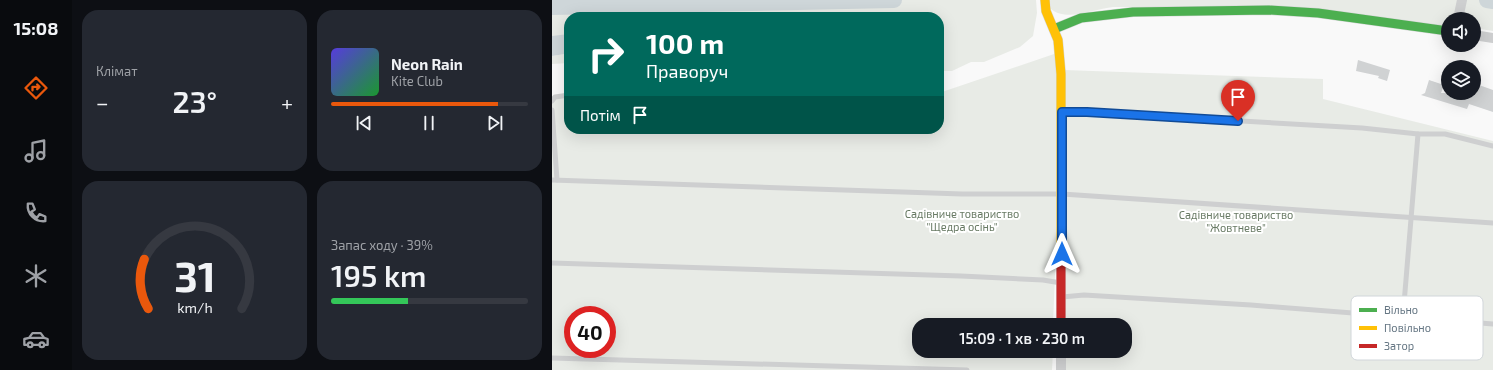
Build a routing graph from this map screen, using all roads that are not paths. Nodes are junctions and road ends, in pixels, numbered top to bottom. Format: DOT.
graph roads {
  1 [pos="1045,1"];
  2 [pos="1462,2"];
  3 [pos="1460,12"];
  4 [pos="1054,29"];
  5 [pos="1441,30"];
  6 [pos="1481,36"];
  7 [pos="1493,38"];
  8 [pos="564,96"];
  9 [pos="552,102"];
  10 [pos="552,110"];
  11 [pos="1062,112"];
  12 [pos="1418,134"];
  13 [pos="1493,146"];
  14 [pos="555,180"];
  15 [pos="1062,194"];
  16 [pos="1411,216"];
  17 [pos="1493,223"];
  18 [pos="552,263"];
  19 [pos="1062,283"];
  20 [pos="1405,296"];
  21 [pos="1062,297"];
  22 [pos="1351,313"];
  23 [pos="1061,318"];
  24 [pos="1483,323"];
  25 [pos="1493,324"];
  26 [pos="552,358"];
  27 [pos="1061,358"];
  28 [pos="967,370"];
  29 [pos="1061,370"];
  1 -- 4 [label="street"];
  2 -- 3 [label="street"];
  4 -- 5 [label="street"];
  4 -- 11 [label="street"];
  6 -- 7 [label="street"];
  8 -- 9 [label="lane"];
  10 -- 14 [label="lane"];
  11 -- 12 [label="lane"];
  11 -- 15 [label="street"];
  12 -- 13 [label="lane"];
  12 -- 16 [label="lane"];
  14 -- 15 [label="lane"];
  15 -- 16 [label="lane"];
  15 -- 19 [label="street"];
  16 -- 17 [label="lane"];
  16 -- 20 [label="lane"];
  18 -- 19 [label="lane"];
  19 -- 21 [label="street"];
  21 -- 22 [label="lane"];
  21 -- 23 [label="street"];
  24 -- 25 [label="lane"];
  26 -- 28 [label="lane"];
  27 -- 29 [label="street"];
}
